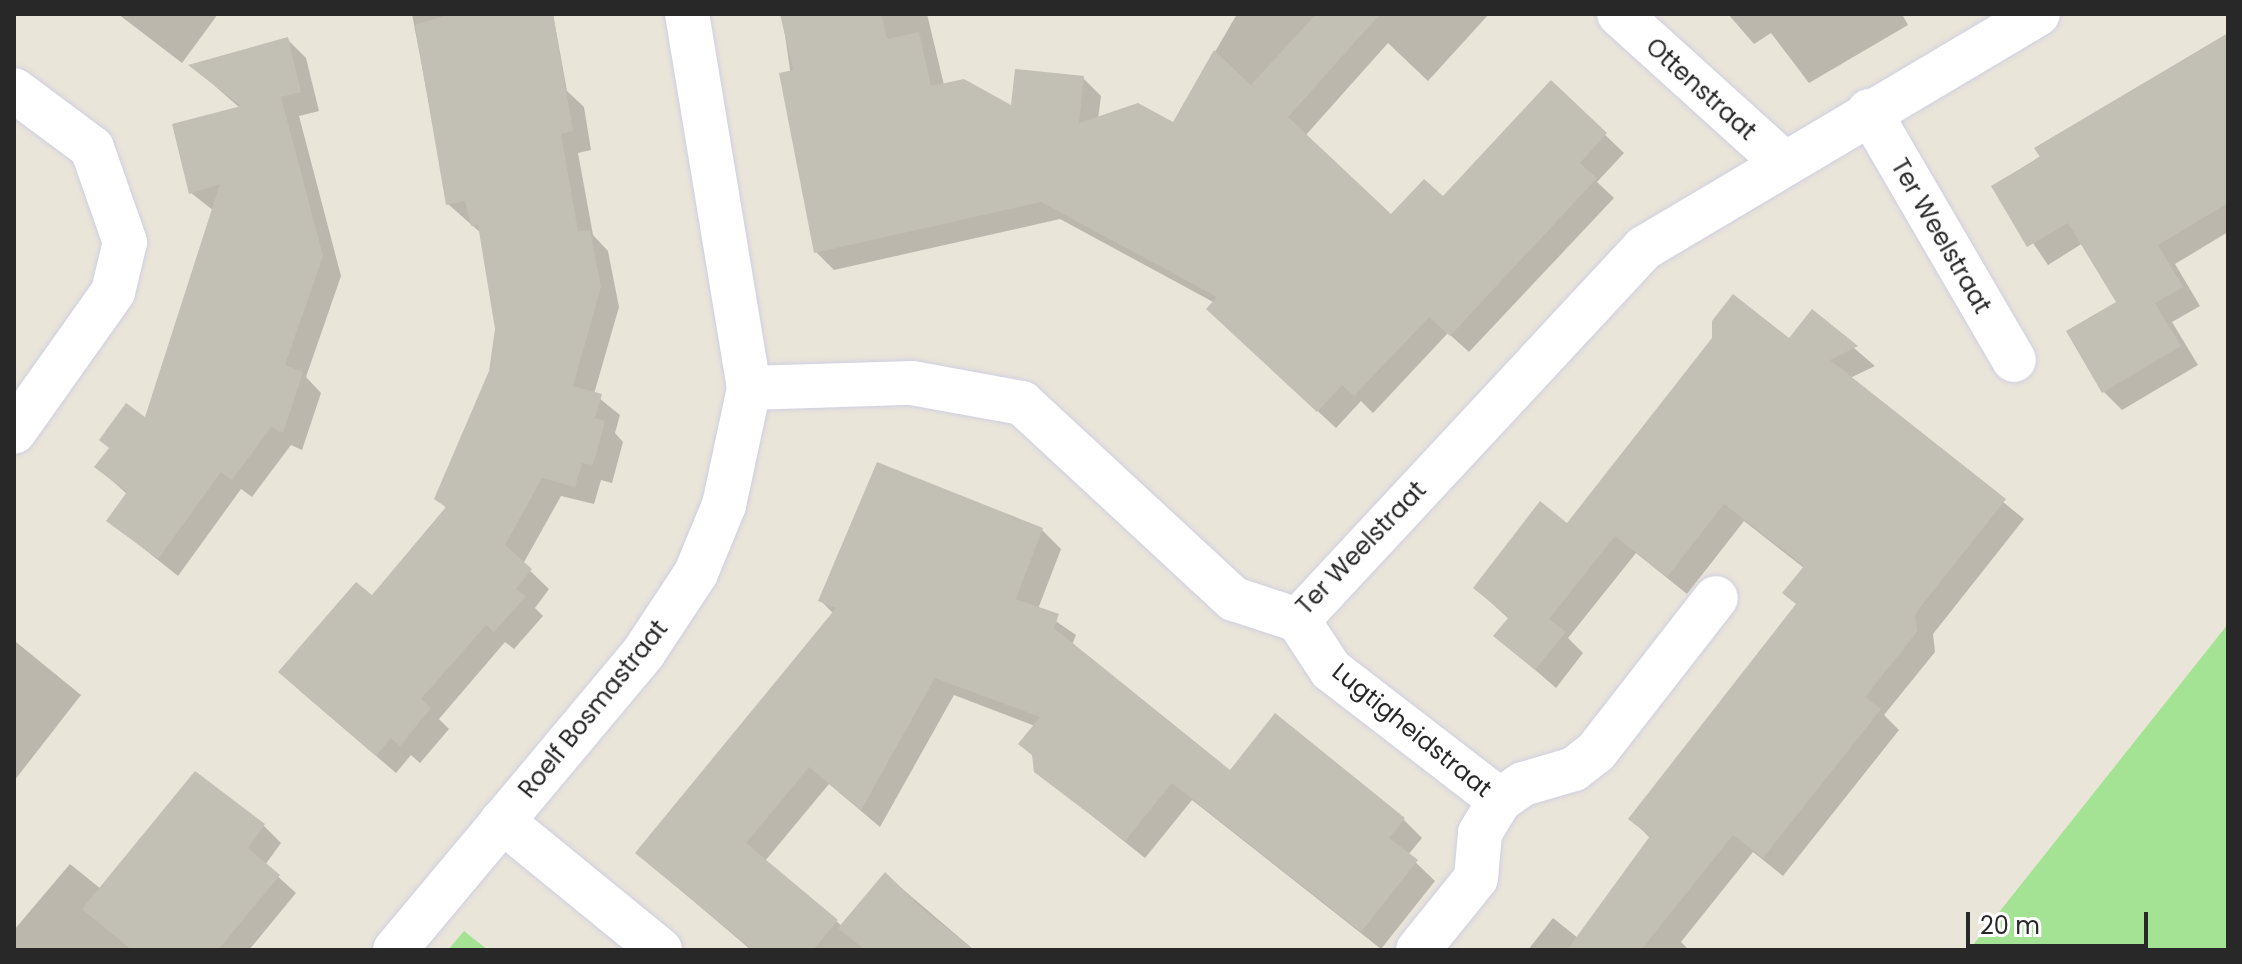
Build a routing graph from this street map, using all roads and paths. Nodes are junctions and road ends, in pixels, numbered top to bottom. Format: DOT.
graph roads {
  1 [pos="687,14"];
  2 [pos="1619,14"];
  3 [pos="2038,14"];
  4 [pos="14,90"];
  5 [pos="1869,111"];
  6 [pos="1784,163"];
  7 [pos="2014,360"];
  8 [pos="749,388"];
  9 [pos="14,432"];
  10 [pos="1716,598"];
  11 [pos="1298,620"];
  12 [pos="1500,800"];
  13 [pos="502,821"];
  14 [pos="395,950"];
  15 [pos="660,950"];
  16 [pos="1418,950"];
  1 -- 8 [label="street, Roelf Bosmastraat"];
  2 -- 6 [label="street, Ottenstraat"];
  3 -- 5 [label="street, Ter Weelstraat"];
  4 -- 9 [label="street"];
  5 -- 6 [label="street, Ter Weelstraat"];
  5 -- 7 [label="street, Ter Weelstraat"];
  6 -- 11 [label="street, Ter Weelstraat"];
  8 -- 11 [label="street, Ter Weelstraat"];
  8 -- 13 [label="street, Roelf Bosmastraat"];
  10 -- 12 [label="street, Lugtigheidstraat"];
  11 -- 12 [label="street, Lugtigheidstraat"];
  12 -- 16 [label="street, Lugtigheidstraat"];
  13 -- 14 [label="street, Roelf Bosmastraat"];
  13 -- 15 [label="street"];
}
